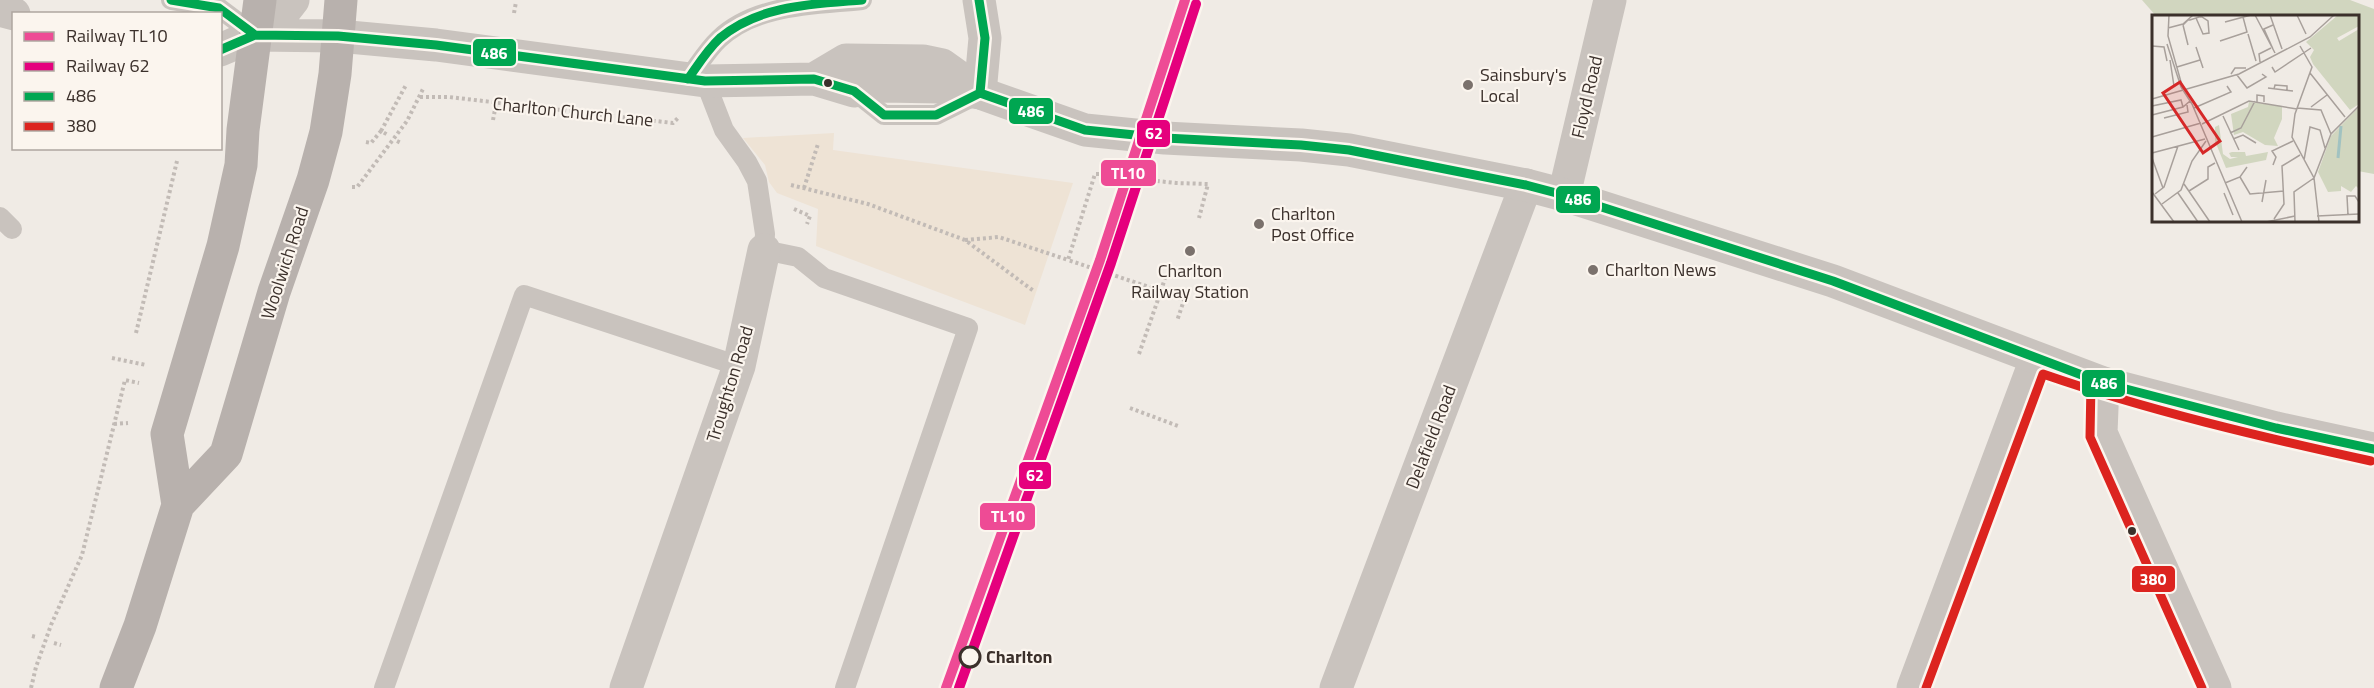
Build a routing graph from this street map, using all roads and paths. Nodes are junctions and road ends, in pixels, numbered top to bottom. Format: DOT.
graph roads {
  1 [pos="171,0"];
  2 [pos="260,0"];
  3 [pos="293,0"];
  4 [pos="341,0"];
  5 [pos="862,0"];
  6 [pos="978,0"];
  7 [pos="1610,0"];
  8 [pos="516,2"];
  9 [pos="514,13"];
  10 [pos="255,35"];
  11 [pos="339,36"];
  12 [pos="222,49"];
  13 [pos="814,79"];
  14 [pos="697,80"];
  15 [pos="406,85"];
  16 [pos="424,87"];
  17 [pos="980,93"];
  18 [pos="420,97"];
  19 [pos="497,101"];
  20 [pos="493,120"];
  21 [pos="381,131"];
  22 [pos="388,135"];
  23 [pos="366,142"];
  24 [pos="818,144"];
  25 [pos="177,161"];
  26 [pos="787,184"];
  27 [pos="1526,185"];
  28 [pos="346,188"];
  29 [pos="804,188"];
  30 [pos="1564,195"];
  31 [pos="1199,218"];
  32 [pos="965,240"];
  33 [pos="764,250"];
  34 [pos="1068,260"];
  35 [pos="1165,278"];
  36 [pos="1161,291"];
  37 [pos="1035,292"];
  38 [pos="1177,321"];
  39 [pos="136,333"];
  40 [pos="1139,354"];
  41 [pos="112,357"];
  42 [pos="2036,360"];
  43 [pos="150,366"];
  44 [pos="739,366"];
  45 [pos="125,380"];
  46 [pos="2103,383"];
  47 [pos="1130,408"];
  48 [pos="1178,426"];
  49 [pos="2374,450"];
  50 [pos="178,505"];
  51 [pos="54,643"];
  52 [pos="61,645"];
  53 [pos="31,688"];
  54 [pos="116,688"];
  55 [pos="384,688"];
  56 [pos="626,688"];
  57 [pos="845,688"];
  58 [pos="1336,688"];
  59 [pos="1913,688"];
  60 [pos="2215,688"];
  1 -- 10 [label="lane"];
  2 -- 10 [label="main road, Woolwich Road"];
  3 -- 10 [label="street"];
  4 -- 11 [label="main road, Woolwich Road"];
  5 -- 14 [label="lane"];
  6 -- 17 [label="street"];
  7 -- 30 [label="street, Floyd Road"];
  8 -- 9 [label="path"];
  10 -- 11 [label="street"];
  10 -- 12 [label="street"];
  10 -- 50 [label="main road, Woolwich Road"];
  11 -- 14 [label="street"];
  11 -- 50 [label="main road, Woolwich Road"];
  13 -- 14 [label="street"];
  13 -- 17 [label="street"];
  13 -- 17 [label="street"];
  14 -- 19 [label="path, Charlton Church Lane"];
  14 -- 33 [label="lane, Troughton Road"];
  15 -- 21 [label="path"];
  16 -- 18 [label="path"];
  17 -- 27 [label="street"];
  18 -- 19 [label="path, Charlton Church Lane"];
  18 -- 28 [label="path"];
  19 -- 20 [label="path"];
  21 -- 22 [label="path"];
  21 -- 23 [label="path"];
  24 -- 29 [label="path"];
  25 -- 39 [label="path"];
  26 -- 29 [label="path"];
  27 -- 30 [label="street"];
  27 -- 58 [label="street, Delafield Road"];
  29 -- 32 [label="path"];
  30 -- 42 [label="street"];
  31 -- 34 [label="path"];
  32 -- 34 [label="path"];
  32 -- 37 [label="path"];
  33 -- 44 [label="street, Troughton Road"];
  33 -- 57 [label="lane"];
  34 -- 36 [label="path"];
  35 -- 36 [label="path"];
  36 -- 38 [label="path"];
  36 -- 40 [label="path"];
  41 -- 43 [label="path"];
  42 -- 46 [label="street"];
  42 -- 59 [label="street"];
  44 -- 55 [label="lane"];
  44 -- 56 [label="street, Troughton Road"];
  45 -- 53 [label="path"];
  46 -- 49 [label="street"];
  46 -- 60 [label="street"];
  47 -- 48 [label="path"];
  50 -- 54 [label="main road, Woolwich Road"];
  51 -- 52 [label="path"];
}
